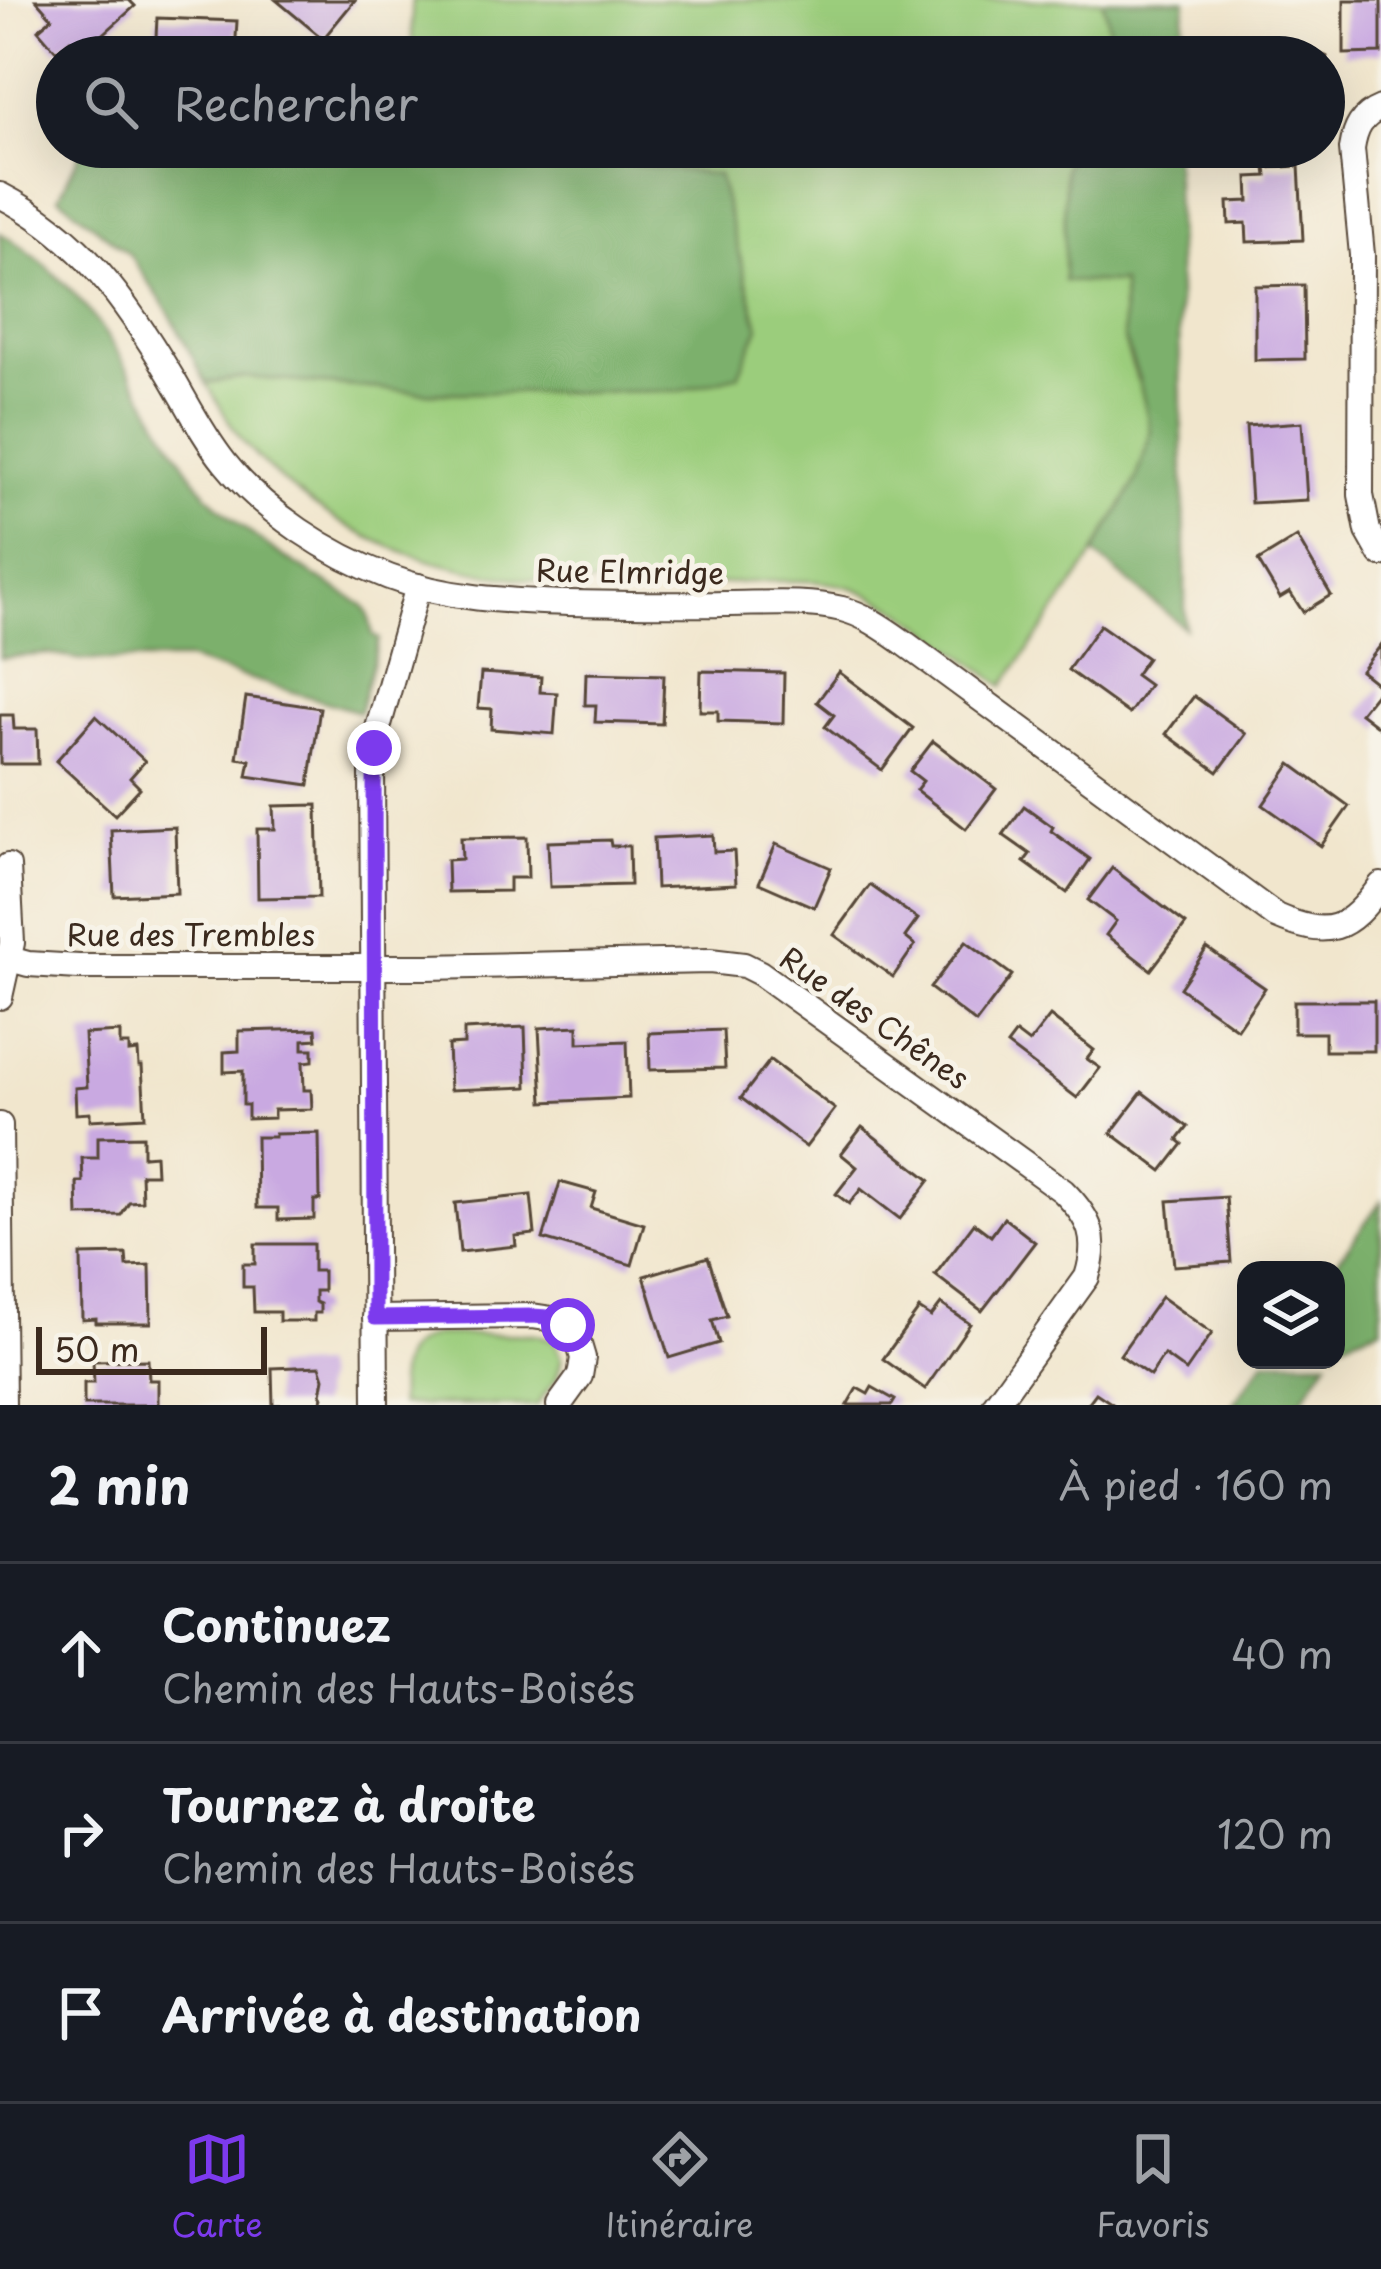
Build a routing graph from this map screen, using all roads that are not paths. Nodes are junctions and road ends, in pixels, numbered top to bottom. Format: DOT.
graph roads {
  1 [pos="1381,108"];
  2 [pos="0,195"];
  3 [pos="1381,218"];
  4 [pos="1362,255"];
  5 [pos="1381,554"];
  6 [pos="418,586"];
  7 [pos="8,866"];
  8 [pos="1381,885"];
  9 [pos="10,959"];
  10 [pos="373,966"];
  11 [pos="0,997"];
  12 [pos="0,1125"];
  13 [pos="375,1318"];
  14 [pos="3,1405"];
  15 [pos="376,1405"];
  16 [pos="560,1405"];
  17 [pos="995,1405"];
  1 -- 4 [label="street"];
  2 -- 6 [label="street, Rue Elmridge"];
  3 -- 4 [label="street"];
  4 -- 5 [label="street"];
  6 -- 8 [label="street, Rue Elmridge"];
  6 -- 10 [label="street"];
  7 -- 9 [label="street"];
  9 -- 10 [label="street, Rue des Trembles"];
  9 -- 11 [label="street"];
  10 -- 13 [label="street"];
  10 -- 17 [label="street, Rue des Chênes"];
  12 -- 14 [label="street"];
  13 -- 15 [label="street"];
  13 -- 16 [label="street"];
}
